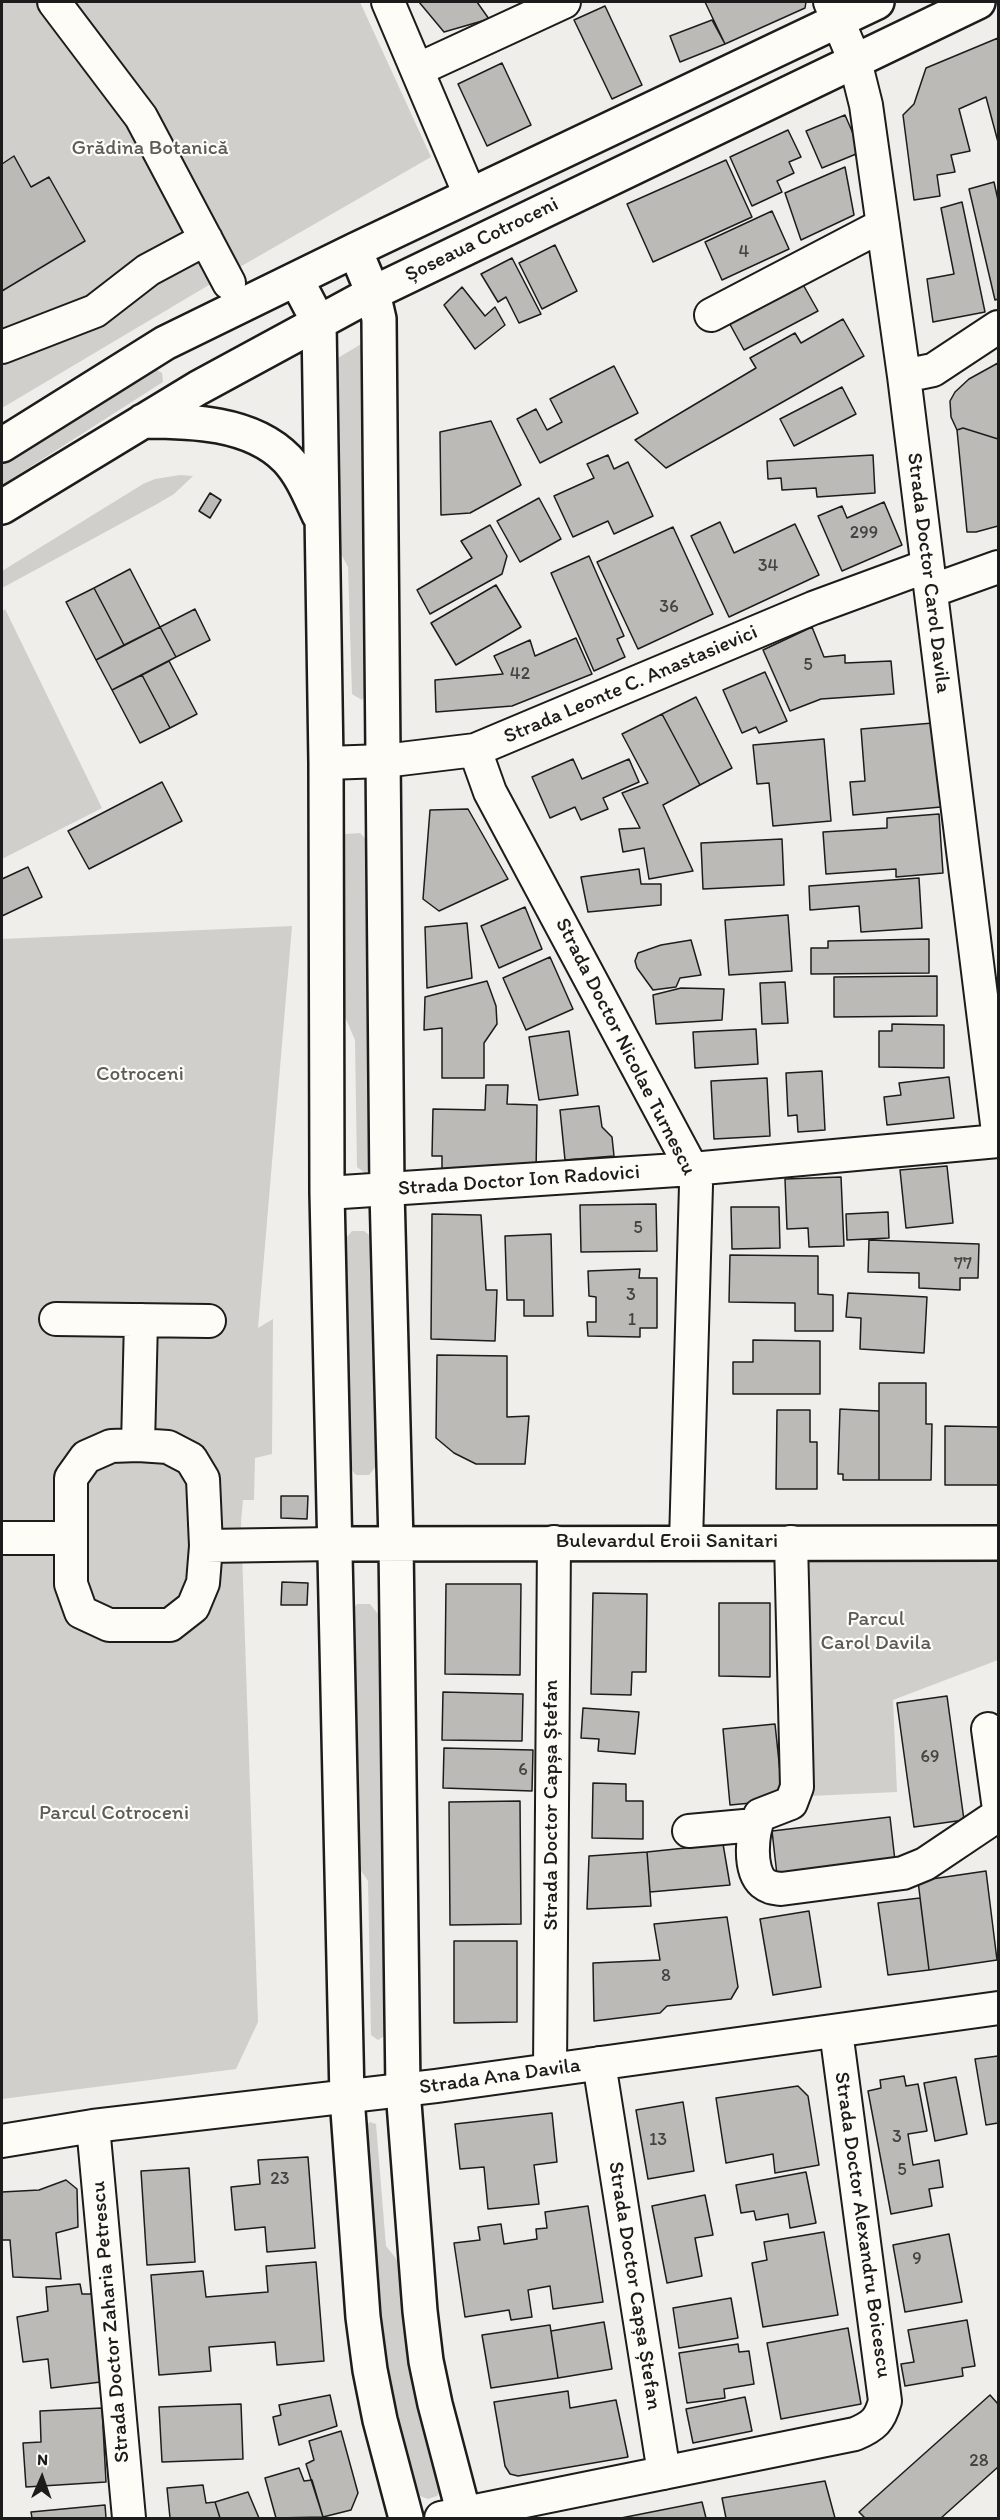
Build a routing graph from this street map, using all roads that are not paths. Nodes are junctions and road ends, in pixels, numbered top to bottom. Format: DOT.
graph roads {
  1 [pos="54,2"];
  2 [pos="388,2"];
  3 [pos="564,2"];
  4 [pos="877,2"];
  5 [pos="978,2"];
  6 [pos="834,10"];
  7 [pos="855,61"];
  8 [pos="419,69"];
  9 [pos="470,195"];
  10 [pos="884,225"];
  11 [pos="206,239"];
  12 [pos="355,250"];
  13 [pos="296,279"];
  14 [pos="229,283"];
  15 [pos="373,293"];
  16 [pos="711,315"];
  17 [pos="319,322"];
  18 [pos="999,327"];
  19 [pos="2,347"];
  20 [pos="904,376"];
  21 [pos="141,421"];
  22 [pos="2,445"];
  23 [pos="2,507"];
  24 [pos="322,523"];
  25 [pos="999,567"];
  26 [pos="929,579"];
  27 [pos="476,750"];
  28 [pos="384,761"];
  29 [pos="326,763"];
  30 [pos="999,1132"];
  31 [pos="999,1141"];
  32 [pos="692,1169"];
  33 [pos="387,1191"];
  34 [pos="327,1193"];
  35 [pos="56,1319"];
  36 [pos="141,1320"];
  37 [pos="209,1321"];
  38 [pos="138,1445"];
  39 [pos="2,1538"];
  40 [pos="70,1538"];
  41 [pos="554,1542"];
  42 [pos="686,1542"];
  43 [pos="791,1542"];
  44 [pos="396,1543"];
  45 [pos="999,1543"];
  46 [pos="335,1544"];
  47 [pos="206,1546"];
  48 [pos="988,1729"];
  49 [pos="999,1802"];
  50 [pos="999,1815"];
  51 [pos="755,1825"];
  52 [pos="689,1831"];
  53 [pos="999,2008"];
  54 [pos="836,2031"];
  55 [pos="599,2063"];
  56 [pos="550,2069"];
  57 [pos="403,2090"];
  58 [pos="346,2097"];
  59 [pos="93,2126"];
  60 [pos="2,2141"];
  61 [pos="664,2473"];
  62 [pos="456,2517"];
  63 [pos="129,2518"];
  64 [pos="406,2518"];
  1 -- 11 [label="street"];
  2 -- 8 [label="street"];
  3 -- 8 [label="street"];
  4 -- 6 [label="main road"];
  5 -- 7 [label="main road, Șoseaua Cotroceni"];
  6 -- 7 [label="street, Strada Doctor Carol Davila"];
  6 -- 9 [label="main road"];
  7 -- 10 [label="street, Strada Doctor Carol Davila"];
  7 -- 15 [label="main road, Șoseaua Cotroceni"];
  8 -- 9 [label="street"];
  9 -- 12 [label="main road"];
  10 -- 16 [label="street"];
  10 -- 20 [label="street, Strada Doctor Carol Davila"];
  11 -- 14 [label="street"];
  11 -- 19 [label="street"];
  12 -- 13 [label="main road"];
  12 -- 15 [label="main road"];
  13 -- 17 [label="main road"];
  13 -- 22 [label="main road"];
  15 -- 17 [label="main road, Șoseaua Cotroceni"];
  15 -- 28 [label="main road"];
  17 -- 21 [label="main road, Șoseaua Cotroceni"];
  17 -- 24 [label="main road"];
  18 -- 20 [label="street"];
  20 -- 26 [label="street, Strada Doctor Carol Davila"];
  21 -- 23 [label="main road, Șoseaua Cotroceni"];
  21 -- 24 [label="main road"];
  24 -- 29 [label="main road"];
  25 -- 26 [label="street, Strada Leonte C. Anastasievici"];
  26 -- 27 [label="street, Strada Leonte C. Anastasievici"];
  26 -- 30 [label="street, Strada Doctor Carol Davila"];
  27 -- 28 [label="street, Strada Leonte C. Anastasievici"];
  27 -- 32 [label="street, Strada Doctor Nicolae Turnescu"];
  28 -- 29 [label="street, Strada Leonte C. Anastasievici"];
  28 -- 33 [label="main road"];
  29 -- 34 [label="main road"];
  31 -- 32 [label="street, Strada Doctor Ion Radovici"];
  32 -- 33 [label="street, Strada Doctor Ion Radovici"];
  32 -- 42 [label="street, Strada Doctor Nicolae Turnescu"];
  33 -- 34 [label="street, Strada Doctor Ion Radovici"];
  33 -- 44 [label="main road"];
  34 -- 46 [label="main road"];
  35 -- 36 [label="street"];
  36 -- 37 [label="street"];
  36 -- 38 [label="street"];
  38 -- 40 [label="street"];
  38 -- 47 [label="street"];
  39 -- 40 [label="street"];
  40 -- 47 [label="street"];
  41 -- 42 [label="main road, Bulevardul Eroii Sanitari"];
  41 -- 44 [label="main road, Bulevardul Eroii Sanitari"];
  41 -- 56 [label="street, Strada Doctor Capșa Ștefan"];
  42 -- 43 [label="main road, Bulevardul Eroii Sanitari"];
  43 -- 45 [label="main road, Bulevardul Eroii Sanitari"];
  43 -- 51 [label="street"];
  44 -- 46 [label="main road, Bulevardul Eroii Sanitari"];
  44 -- 57 [label="main road"];
  46 -- 47 [label="street"];
  46 -- 58 [label="main road"];
  48 -- 49 [label="street"];
  50 -- 51 [label="street"];
  51 -- 52 [label="street"];
  53 -- 54 [label="street, Strada Ana Davila"];
  54 -- 55 [label="street, Strada Ana Davila"];
  54 -- 61 [label="street, Strada Doctor Alexandru Boicescu"];
  55 -- 56 [label="street, Strada Ana Davila"];
  55 -- 61 [label="street, Strada Doctor Capșa Ștefan"];
  56 -- 57 [label="street, Strada Ana Davila"];
  57 -- 58 [label="street, Strada Ana Davila"];
  57 -- 62 [label="main road"];
  58 -- 59 [label="street, Strada Ana Davila"];
  58 -- 64 [label="main road"];
  59 -- 60 [label="street, Strada Ana Davila"];
  59 -- 63 [label="street, Strada Doctor Zaharia Petrescu"];
  61 -- 62 [label="street"];
}
